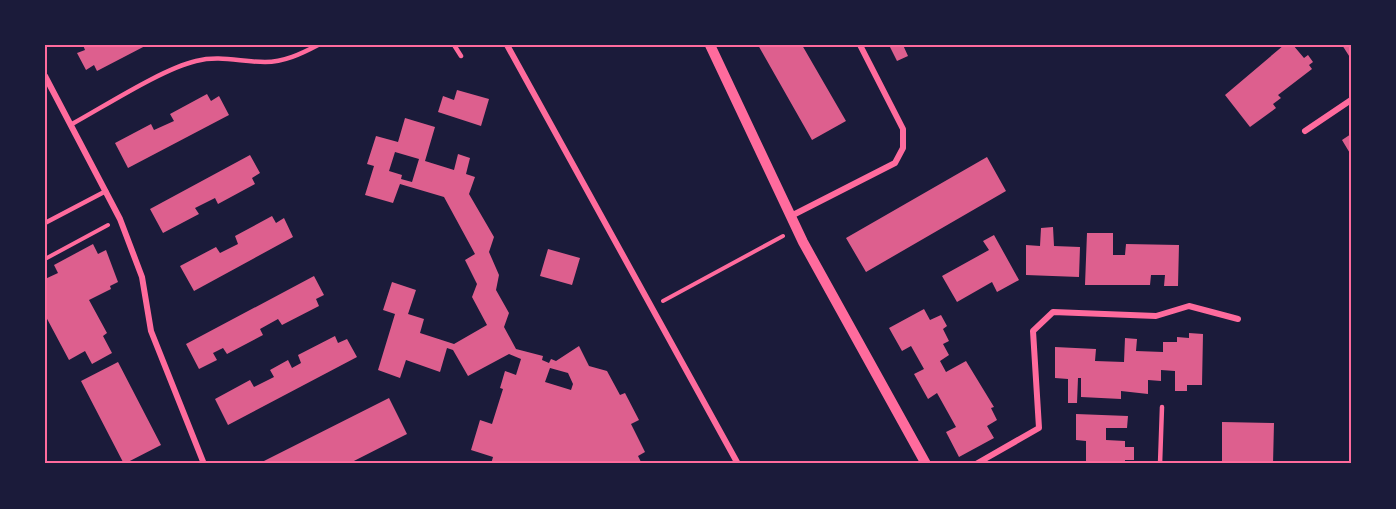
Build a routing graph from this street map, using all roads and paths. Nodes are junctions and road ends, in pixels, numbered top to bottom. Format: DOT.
graph roads {
  1 [pos="318,45"];
  2 [pos="454,45"];
  3 [pos="507,45"];
  4 [pos="710,45"];
  5 [pos="860,45"];
  6 [pos="461,56"];
  7 [pos="45,76"];
  8 [pos="1351,100"];
  9 [pos="72,124"];
  10 [pos="1305,130"];
  11 [pos="106,191"];
  12 [pos="791,216"];
  13 [pos="120,219"];
  14 [pos="45,223"];
  15 [pos="797,229"];
  16 [pos="45,259"];
  17 [pos="651,307"];
  18 [pos="1238,319"];
  19 [pos="1162,407"];
  20 [pos="204,464"];
  21 [pos="738,464"];
  22 [pos="926,464"];
  23 [pos="976,464"];
  24 [pos="1160,464"];
  1 -- 9 [label="lane"];
  2 -- 6 [label="lane"];
  3 -- 17 [label="street"];
  4 -- 12 [label="street"];
  5 -- 12 [label="street"];
  7 -- 9 [label="street"];
  8 -- 10 [label="street"];
  9 -- 11 [label="street"];
  11 -- 13 [label="street"];
  11 -- 14 [label="lane"];
  12 -- 15 [label="street"];
  13 -- 16 [label="path"];
  13 -- 20 [label="street"];
  15 -- 17 [label="path"];
  15 -- 22 [label="street"];
  17 -- 21 [label="street"];
  18 -- 23 [label="street"];
  19 -- 24 [label="lane"];
}
